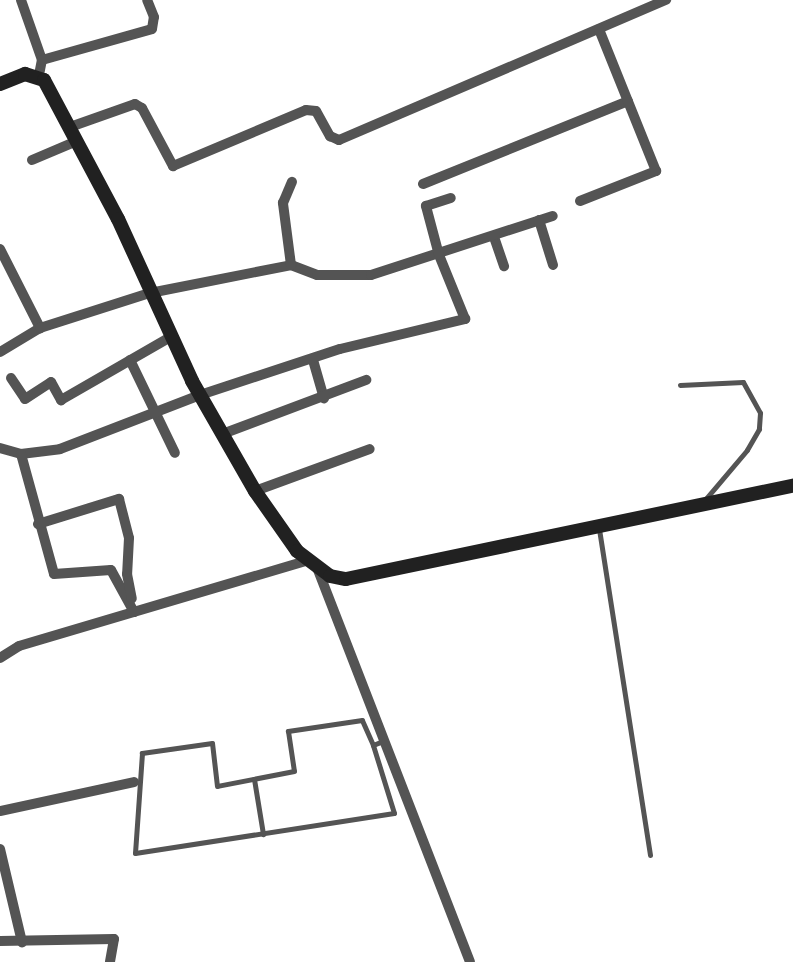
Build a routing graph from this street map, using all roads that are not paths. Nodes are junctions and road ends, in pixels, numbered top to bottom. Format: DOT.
graph roads {
  1 [pos="21,0"];
  2 [pos="147,0"];
  3 [pos="666,0"];
  4 [pos="599,29"];
  5 [pos="42,60"];
  6 [pos="39,75"];
  7 [pos="0,84"];
  8 [pos="628,101"];
  9 [pos="70,127"];
  10 [pos="77,141"];
  11 [pos="32,160"];
  12 [pos="292,182"];
  13 [pos="423,184"];
  14 [pos="451,198"];
  15 [pos="580,201"];
  16 [pos="553,216"];
  17 [pos="539,220"];
  18 [pos="494,237"];
  19 [pos="0,249"];
  20 [pos="439,256"];
  21 [pos="291,265"];
  22 [pos="553,265"];
  23 [pos="504,266"];
  24 [pos="150,293"];
  25 [pos="40,328"];
  26 [pos="169,338"];
  27 [pos="0,352"];
  28 [pos="130,360"];
  29 [pos="313,360"];
  30 [pos="11,378"];
  31 [pos="366,380"];
  32 [pos="680,385"];
  33 [pos="200,395"];
  34 [pos="324,398"];
  35 [pos="156,411"];
  36 [pos="225,433"];
  37 [pos="0,448"];
  38 [pos="370,449"];
  39 [pos="175,453"];
  40 [pos="21,454"];
  41 [pos="793,486"];
  42 [pos="255,491"];
  43 [pos="703,502"];
  44 [pos="38,524"];
  45 [pos="599,529"];
  46 [pos="312,565"];
  47 [pos="134,612"];
  48 [pos="0,658"];
  49 [pos="378,743"];
  50 [pos="254,779"];
  51 [pos="134,782"];
  52 [pos="0,811"];
  53 [pos="263,834"];
  54 [pos="0,849"];
  55 [pos="650,855"];
  56 [pos="0,941"];
  57 [pos="22,942"];
  58 [pos="110,962"];
  59 [pos="470,962"];
  1 -- 5 [label="street"];
  2 -- 5 [label="street"];
  3 -- 4 [label="street"];
  4 -- 8 [label="street"];
  4 -- 9 [label="street"];
  5 -- 6 [label="street"];
  6 -- 7 [label="main road"];
  6 -- 9 [label="main road"];
  8 -- 13 [label="street"];
  8 -- 15 [label="street"];
  9 -- 10 [label="main road"];
  10 -- 11 [label="street"];
  10 -- 24 [label="main road"];
  12 -- 21 [label="street"];
  14 -- 20 [label="street"];
  16 -- 17 [label="street"];
  17 -- 18 [label="street"];
  17 -- 22 [label="street"];
  18 -- 20 [label="street"];
  18 -- 23 [label="street"];
  19 -- 25 [label="street"];
  20 -- 21 [label="street"];
  20 -- 29 [label="street"];
  21 -- 24 [label="street"];
  24 -- 25 [label="street"];
  24 -- 26 [label="main road"];
  25 -- 27 [label="street"];
  26 -- 28 [label="street"];
  26 -- 33 [label="main road"];
  28 -- 30 [label="street"];
  28 -- 35 [label="street"];
  29 -- 33 [label="street"];
  29 -- 34 [label="street"];
  31 -- 34 [label="street"];
  32 -- 43 [label="lane"];
  33 -- 35 [label="street"];
  33 -- 36 [label="main road"];
  34 -- 36 [label="street"];
  35 -- 39 [label="street"];
  35 -- 40 [label="street"];
  36 -- 42 [label="main road"];
  37 -- 40 [label="street"];
  38 -- 42 [label="street"];
  40 -- 44 [label="street"];
  41 -- 43 [label="main road"];
  42 -- 46 [label="main road"];
  43 -- 45 [label="main road"];
  44 -- 47 [label="street"];
  44 -- 47 [label="street"];
  45 -- 46 [label="main road"];
  45 -- 55 [label="lane"];
  46 -- 47 [label="street"];
  46 -- 49 [label="street"];
  47 -- 48 [label="street"];
  49 -- 50 [label="lane"];
  49 -- 53 [label="lane"];
  49 -- 59 [label="street"];
  50 -- 53 [label="lane"];
  50 -- 53 [label="lane"];
  51 -- 52 [label="street"];
  54 -- 57 [label="street"];
  56 -- 57 [label="street"];
  57 -- 58 [label="street"];
}
